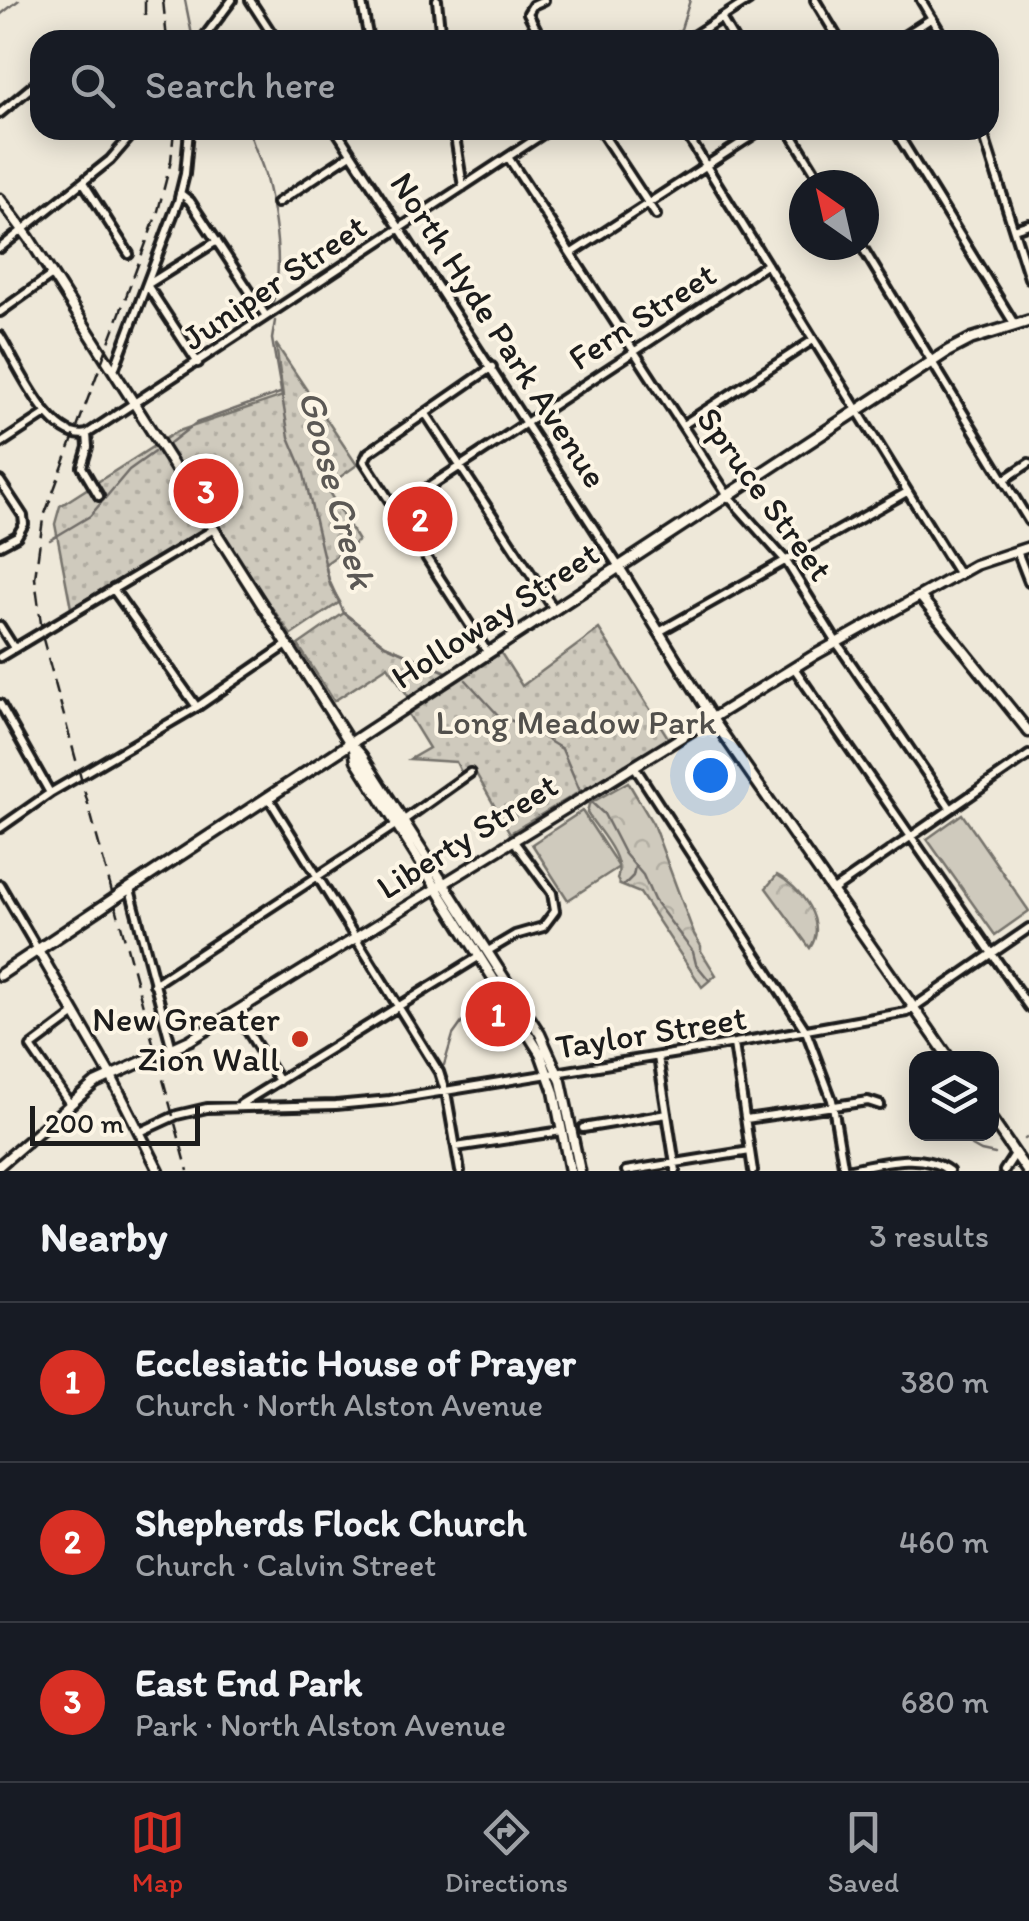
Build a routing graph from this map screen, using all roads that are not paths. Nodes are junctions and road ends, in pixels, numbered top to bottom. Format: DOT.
graph roads {
  1 [pos="232,0"];
  2 [pos="250,0"];
  3 [pos="436,0"];
  4 [pos="544,0"];
  5 [pos="749,0"];
  6 [pos="814,0"];
  7 [pos="920,0"];
  8 [pos="362,4"];
  9 [pos="721,18"];
  10 [pos="932,18"];
  11 [pos="210,30"];
  12 [pos="270,30"];
  13 [pos="366,30"];
  14 [pos="440,30"];
  15 [pos="536,30"];
  16 [pos="702,30"];
  17 [pos="728,30"];
  18 [pos="833,30"];
  19 [pos="913,30"];
  20 [pos="939,30"];
  21 [pos="30,88"];
  22 [pos="0,113"];
  23 [pos="127,140"];
  24 [pos="188,140"];
  25 [pos="343,140"];
  26 [pos="456,140"];
  27 [pos="534,140"];
  28 [pos="606,140"];
  29 [pos="690,140"];
  30 [pos="746,140"];
  31 [pos="795,140"];
  32 [pos="901,140"];
  33 [pos="985,140"];
  34 [pos="352,154"];
  35 [pos="508,157"];
  36 [pos="706,166"];
  37 [pos="814,170"];
  38 [pos="83,182"];
  39 [pos="463,188"];
  40 [pos="180,193"];
  41 [pos="0,199"];
  42 [pos="277,202"];
  43 [pos="648,204"];
  44 [pos="656,215"];
  45 [pos="1029,224"];
  46 [pos="401,228"];
  47 [pos="1014,229"];
  48 [pos="24,230"];
  49 [pos="216,241"];
  50 [pos="0,248"];
  51 [pos="129,254"];
  52 [pos="572,254"];
  53 [pos="870,260"];
  54 [pos="767,264"];
  55 [pos="52,275"];
  56 [pos="1029,278"];
  57 [pos="148,284"];
  58 [pos="0,312"];
  59 [pos="266,316"];
  60 [pos="1029,321"];
  61 [pos="1016,324"];
  62 [pos="0,336"];
  63 [pos="813,340"];
  64 [pos="635,350"];
  65 [pos="932,362"];
  66 [pos="198,363"];
  67 [pos="492,367"];
  68 [pos="113,371"];
  69 [pos="134,404"];
  70 [pos="858,411"];
  71 [pos="47,412"];
  72 [pos="426,414"];
  73 [pos="527,422"];
  74 [pos="683,425"];
  75 [pos="87,434"];
  76 [pos="0,444"];
  77 [pos="1029,464"];
  78 [pos="461,466"];
  79 [pos="1004,480"];
  80 [pos="0,481"];
  81 [pos="907,492"];
  82 [pos="100,496"];
  83 [pos="728,496"];
  84 [pos="394,510"];
  85 [pos="1029,521"];
  86 [pos="214,529"];
  87 [pos="0,546"];
  88 [pos="1029,546"];
  89 [pos="1016,550"];
  90 [pos="786,561"];
  91 [pos="619,568"];
  92 [pos="958,574"];
  93 [pos="1029,582"];
  94 [pos="113,589"];
  95 [pos="920,596"];
  96 [pos="554,609"];
  97 [pos="0,626"];
  98 [pos="658,632"];
  99 [pos="837,642"];
  100 [pos="287,645"];
  101 [pos="14,648"];
  102 [pos="488,653"];
  103 [pos="0,656"];
  104 [pos="794,668"];
  105 [pos="0,704"];
  106 [pos="197,707"];
  107 [pos="712,718"];
  108 [pos="1029,732"];
  109 [pos="352,746"];
  110 [pos="1029,755"];
  111 [pos="634,766"];
  112 [pos="470,773"];
  113 [pos="50,793"];
  114 [pos="268,797"];
  115 [pos="951,809"];
  116 [pos="400,822"];
  117 [pos="0,828"];
  118 [pos="910,837"];
  119 [pos="513,840"];
  120 [pos="318,876"];
  121 [pos="0,885"];
  122 [pos="442,887"];
  123 [pos="832,891"];
  124 [pos="126,892"];
  125 [pos="1029,928"];
  126 [pos="356,937"];
  127 [pos="38,950"];
  128 [pos="484,953"];
  129 [pos="992,954"];
  130 [pos="0,975"];
  131 [pos="154,984"];
  132 [pos="400,1006"];
  133 [pos="1029,1007"];
  134 [pos="914,1009"];
  135 [pos="236,1012"];
  136 [pos="76,1014"];
  137 [pos="806,1031"];
  138 [pos="734,1044"];
  139 [pos="172,1050"];
  140 [pos="943,1051"];
  141 [pos="658,1057"];
  142 [pos="554,1074"];
  143 [pos="112,1076"];
  144 [pos="279,1081"];
  145 [pos="445,1091"];
  146 [pos="70,1104"];
  147 [pos="240,1105"];
  148 [pos="880,1105"];
  149 [pos="833,1106"];
  150 [pos="667,1114"];
  151 [pos="746,1119"];
  152 [pos="583,1128"];
  153 [pos="999,1130"];
  154 [pos="562,1131"];
  155 [pos="140,1132"];
  156 [pos="456,1148"];
  157 [pos="750,1151"];
  158 [pos="1015,1154"];
  159 [pos="0,1165"];
  160 [pos="675,1167"];
  161 [pos="159,1171"];
  162 [pos="460,1171"];
  163 [pos="570,1171"];
  164 [pos="580,1171"];
  165 [pos="626,1171"];
  166 [pos="754,1171"];
  167 [pos="842,1171"];
  168 [pos="949,1171"];
  169 [pos="1004,1171"];
  170 [pos="1027,1171"];
  1 -- 11 [label="street"];
  2 -- 12 [label="street"];
  3 -- 14 [label="street"];
  4 -- 15 [label="street"];
  5 -- 9 [label="street"];
  6 -- 18 [label="street"];
  7 -- 10 [label="street"];
  8 -- 13 [label="street"];
  9 -- 16 [label="street"];
  9 -- 17 [label="street"];
  10 -- 19 [label="street"];
  10 -- 20 [label="street"];
  21 -- 22 [label="street"];
  23 -- 38 [label="street"];
  24 -- 40 [label="street"];
  25 -- 34 [label="street, North Hyde Park Avenue"];
  26 -- 39 [label="street"];
  27 -- 35 [label="street, Juniper Street"];
  28 -- 43 [label="street"];
  29 -- 36 [label="street"];
  30 -- 36 [label="street"];
  31 -- 37 [label="street"];
  32 -- 61 [label="street"];
  33 -- 47 [label="street"];
  34 -- 42 [label="street"];
  34 -- 46 [label="street, North Hyde Park Avenue"];
  35 -- 39 [label="street, Juniper Street"];
  35 -- 52 [label="street, Spruce Street"];
  36 -- 43 [label="street"];
  36 -- 54 [label="street"];
  38 -- 48 [label="street"];
  38 -- 51 [label="street"];
  39 -- 46 [label="street, Juniper Street"];
  40 -- 49 [label="street"];
  40 -- 57 [label="street"];
  41 -- 48 [label="street"];
  43 -- 44 [label="street"];
  43 -- 52 [label="street"];
  45 -- 47 [label="street"];
  46 -- 59 [label="street, Juniper Street"];
  46 -- 67 [label="street, North Hyde Park Avenue"];
  47 -- 56 [label="street"];
  48 -- 50 [label="street"];
  48 -- 55 [label="street"];
  49 -- 57 [label="street"];
  49 -- 59 [label="street"];
  52 -- 64 [label="street, Spruce Street"];
  53 -- 65 [label="street"];
  54 -- 63 [label="street"];
  54 -- 64 [label="street, Fern Street"];
  55 -- 58 [label="street"];
  55 -- 68 [label="street"];
  57 -- 66 [label="street"];
  57 -- 68 [label="street"];
  59 -- 66 [label="street, Juniper Street"];
  60 -- 61 [label="main road, Holloway Street"];
  61 -- 65 [label="main road, Holloway Street"];
  62 -- 71 [label="street"];
  63 -- 70 [label="street"];
  63 -- 74 [label="street"];
  64 -- 73 [label="street, Fern Street"];
  64 -- 74 [label="street, Spruce Street"];
  65 -- 70 [label="main road, Holloway Street"];
  65 -- 79 [label="street"];
  66 -- 69 [label="street, Juniper Street"];
  67 -- 72 [label="street"];
  67 -- 73 [label="street, North Hyde Park Avenue"];
  68 -- 69 [label="street"];
  69 -- 75 [label="street, Juniper Street"];
  69 -- 86 [label="street"];
  70 -- 81 [label="street"];
  70 -- 83 [label="main road, Holloway Street"];
  71 -- 75 [label="street, Juniper Street"];
  71 -- 76 [label="street"];
  72 -- 78 [label="street"];
  72 -- 84 [label="street"];
  73 -- 78 [label="street, Fern Street"];
  73 -- 91 [label="street, North Hyde Park Avenue"];
  74 -- 83 [label="street, Spruce Street"];
  75 -- 82 [label="street"];
  77 -- 79 [label="street"];
  78 -- 84 [label="street, Fern Street"];
  78 -- 96 [label="street"];
  79 -- 85 [label="street"];
  80 -- 87 [label="street"];
  81 -- 90 [label="street"];
  81 -- 92 [label="street"];
  83 -- 90 [label="street, Spruce Street"];
  83 -- 91 [label="main road, Holloway Street"];
  84 -- 102 [label="street"];
  86 -- 94 [label="street"];
  86 -- 100 [label="street"];
  88 -- 89 [label="street, Liberty Street"];
  89 -- 92 [label="street, Liberty Street"];
  89 -- 93 [label="street"];
  90 -- 98 [label="street"];
  90 -- 99 [label="street, Spruce Street"];
  91 -- 96 [label="main road, Holloway Street"];
  91 -- 98 [label="street, North Hyde Park Avenue"];
  92 -- 95 [label="street, Liberty Street"];
  94 -- 101 [label="street"];
  94 -- 106 [label="street"];
  95 -- 99 [label="street, Liberty Street"];
  95 -- 108 [label="street"];
  96 -- 102 [label="main road, Holloway Street"];
  97 -- 101 [label="street"];
  98 -- 107 [label="street, North Hyde Park Avenue"];
  99 -- 104 [label="street, Liberty Street"];
  99 -- 115 [label="street, Spruce Street"];
  100 -- 106 [label="street"];
  100 -- 109 [label="street"];
  101 -- 103 [label="street"];
  102 -- 109 [label="main road, Holloway Street"];
  104 -- 107 [label="street, Liberty Street"];
  104 -- 118 [label="street"];
  105 -- 113 [label="street"];
  106 -- 113 [label="street"];
  107 -- 111 [label="street, Liberty Street"];
  107 -- 123 [label="street, North Hyde Park Avenue"];
  109 -- 114 [label="main road, Holloway Street"];
  109 -- 116 [label="street"];
  110 -- 115 [label="street"];
  111 -- 119 [label="street, Liberty Street"];
  111 -- 137 [label="street"];
  112 -- 116 [label="street"];
  113 -- 117 [label="street"];
  114 -- 120 [label="street"];
  114 -- 124 [label="main road, Holloway Street"];
  115 -- 118 [label="street"];
  116 -- 120 [label="street"];
  116 -- 122 [label="street"];
  118 -- 123 [label="street"];
  118 -- 129 [label="street"];
  119 -- 122 [label="street, Liberty Street"];
  119 -- 128 [label="street"];
  120 -- 126 [label="street"];
  120 -- 131 [label="street"];
  121 -- 127 [label="street"];
  122 -- 126 [label="street, Liberty Street"];
  122 -- 128 [label="street"];
  123 -- 134 [label="street, North Hyde Park Avenue"];
  124 -- 127 [label="main road, Holloway Street, bridge"];
  124 -- 131 [label="street"];
  125 -- 129 [label="street, Taylor Street"];
  126 -- 132 [label="street"];
  126 -- 135 [label="street, Liberty Street"];
  127 -- 130 [label="main road, Holloway Street"];
  127 -- 136 [label="street"];
  128 -- 132 [label="street"];
  128 -- 142 [label="street"];
  129 -- 133 [label="street"];
  129 -- 134 [label="street, Taylor Street"];
  131 -- 139 [label="street"];
  132 -- 144 [label="street"];
  132 -- 145 [label="street"];
  134 -- 137 [label="street, Taylor Street"];
  134 -- 140 [label="street, North Hyde Park Avenue"];
  135 -- 139 [label="street, Liberty Street"];
  135 -- 144 [label="street"];
  136 -- 143 [label="street"];
  136 -- 146 [label="street"];
  137 -- 138 [label="street, Taylor Street"];
  137 -- 149 [label="street"];
  138 -- 141 [label="street, Taylor Street"];
  138 -- 151 [label="street"];
  139 -- 143 [label="street, Liberty Street"];
  141 -- 142 [label="street, Taylor Street"];
  141 -- 150 [label="street"];
  142 -- 145 [label="street, Taylor Street"];
  142 -- 154 [label="street"];
  142 -- 164 [label="street"];
  143 -- 146 [label="street, Liberty Street"];
  143 -- 155 [label="street"];
  144 -- 147 [label="street"];
  145 -- 147 [label="street, Taylor Street"];
  145 -- 156 [label="street"];
  146 -- 159 [label="street, Liberty Street"];
  147 -- 155 [label="street, Taylor Street"];
  148 -- 149 [label="street"];
  149 -- 151 [label="street"];
  149 -- 167 [label="street"];
  150 -- 152 [label="street"];
  150 -- 160 [label="street"];
  151 -- 157 [label="street"];
  153 -- 158 [label="street"];
  154 -- 156 [label="street"];
  154 -- 163 [label="street"];
  155 -- 161 [label="street"];
  156 -- 162 [label="street"];
  157 -- 160 [label="street"];
  157 -- 166 [label="street"];
  158 -- 169 [label="street"];
  158 -- 170 [label="street"];
  160 -- 165 [label="street"];
  167 -- 168 [label="street"];
}
